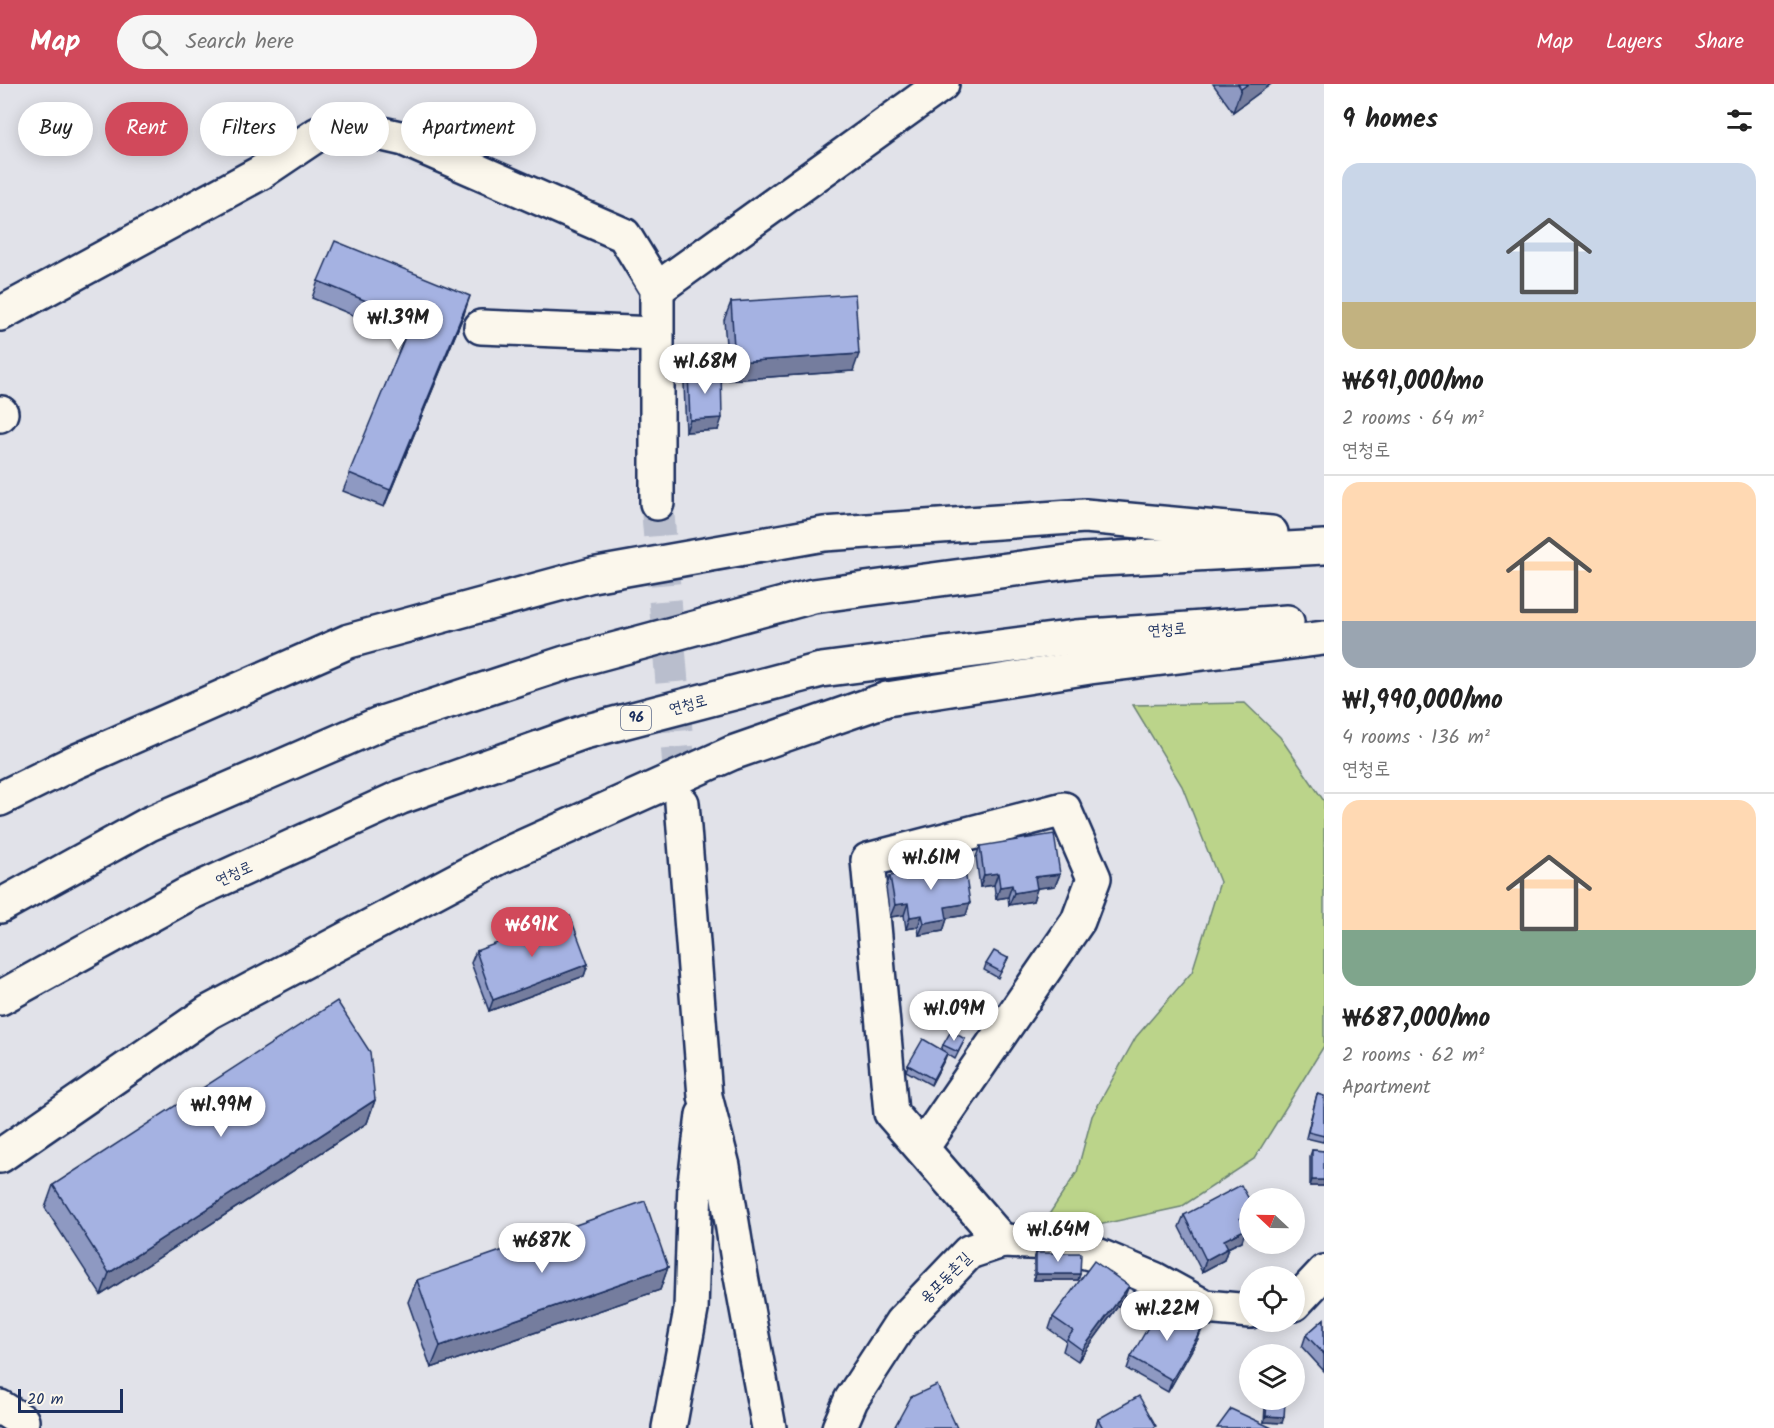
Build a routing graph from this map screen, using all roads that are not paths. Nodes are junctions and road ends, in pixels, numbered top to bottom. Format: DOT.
graph roads {
  1 [pos="942,84"];
  2 [pos="657,289"];
  3 [pos="0,314"];
  4 [pos="481,327"];
  5 [pos="656,334"];
  6 [pos="657,503"];
  7 [pos="1324,537"];
  8 [pos="1324,547"];
  9 [pos="1324,619"];
  10 [pos="1324,638"];
  11 [pos="0,799"];
  12 [pos="682,803"];
  13 [pos="0,906"];
  14 [pos="0,998"];
  15 [pos="705,1096"];
  16 [pos="922,1148"];
  17 [pos="0,1156"];
  18 [pos="1002,1241"];
  19 [pos="1324,1272"];
  20 [pos="1305,1292"];
  21 [pos="1239,1310"];
  22 [pos="669,1428"];
  23 [pos="769,1428"];
  24 [pos="839,1428"];
  1 -- 2 [label="main road"];
  2 -- 3 [label="main road"];
  2 -- 5 [label="main road"];
  4 -- 5 [label="main road"];
  5 -- 6 [label="main road"];
  7 -- 11 [label="main road"];
  8 -- 13 [label="main road"];
  9 -- 14 [label="main road, 연청로 / 96"];
  10 -- 17 [label="main road"];
  12 -- 15 [label="main road"];
  15 -- 22 [label="main road"];
  15 -- 23 [label="main road"];
  16 -- 16 [label="main road"];
  16 -- 18 [label="main road"];
  18 -- 21 [label="main road, 용포동촌길"];
  18 -- 24 [label="main road, 용포동촌길"];
  19 -- 20 [label="main road"];
}
